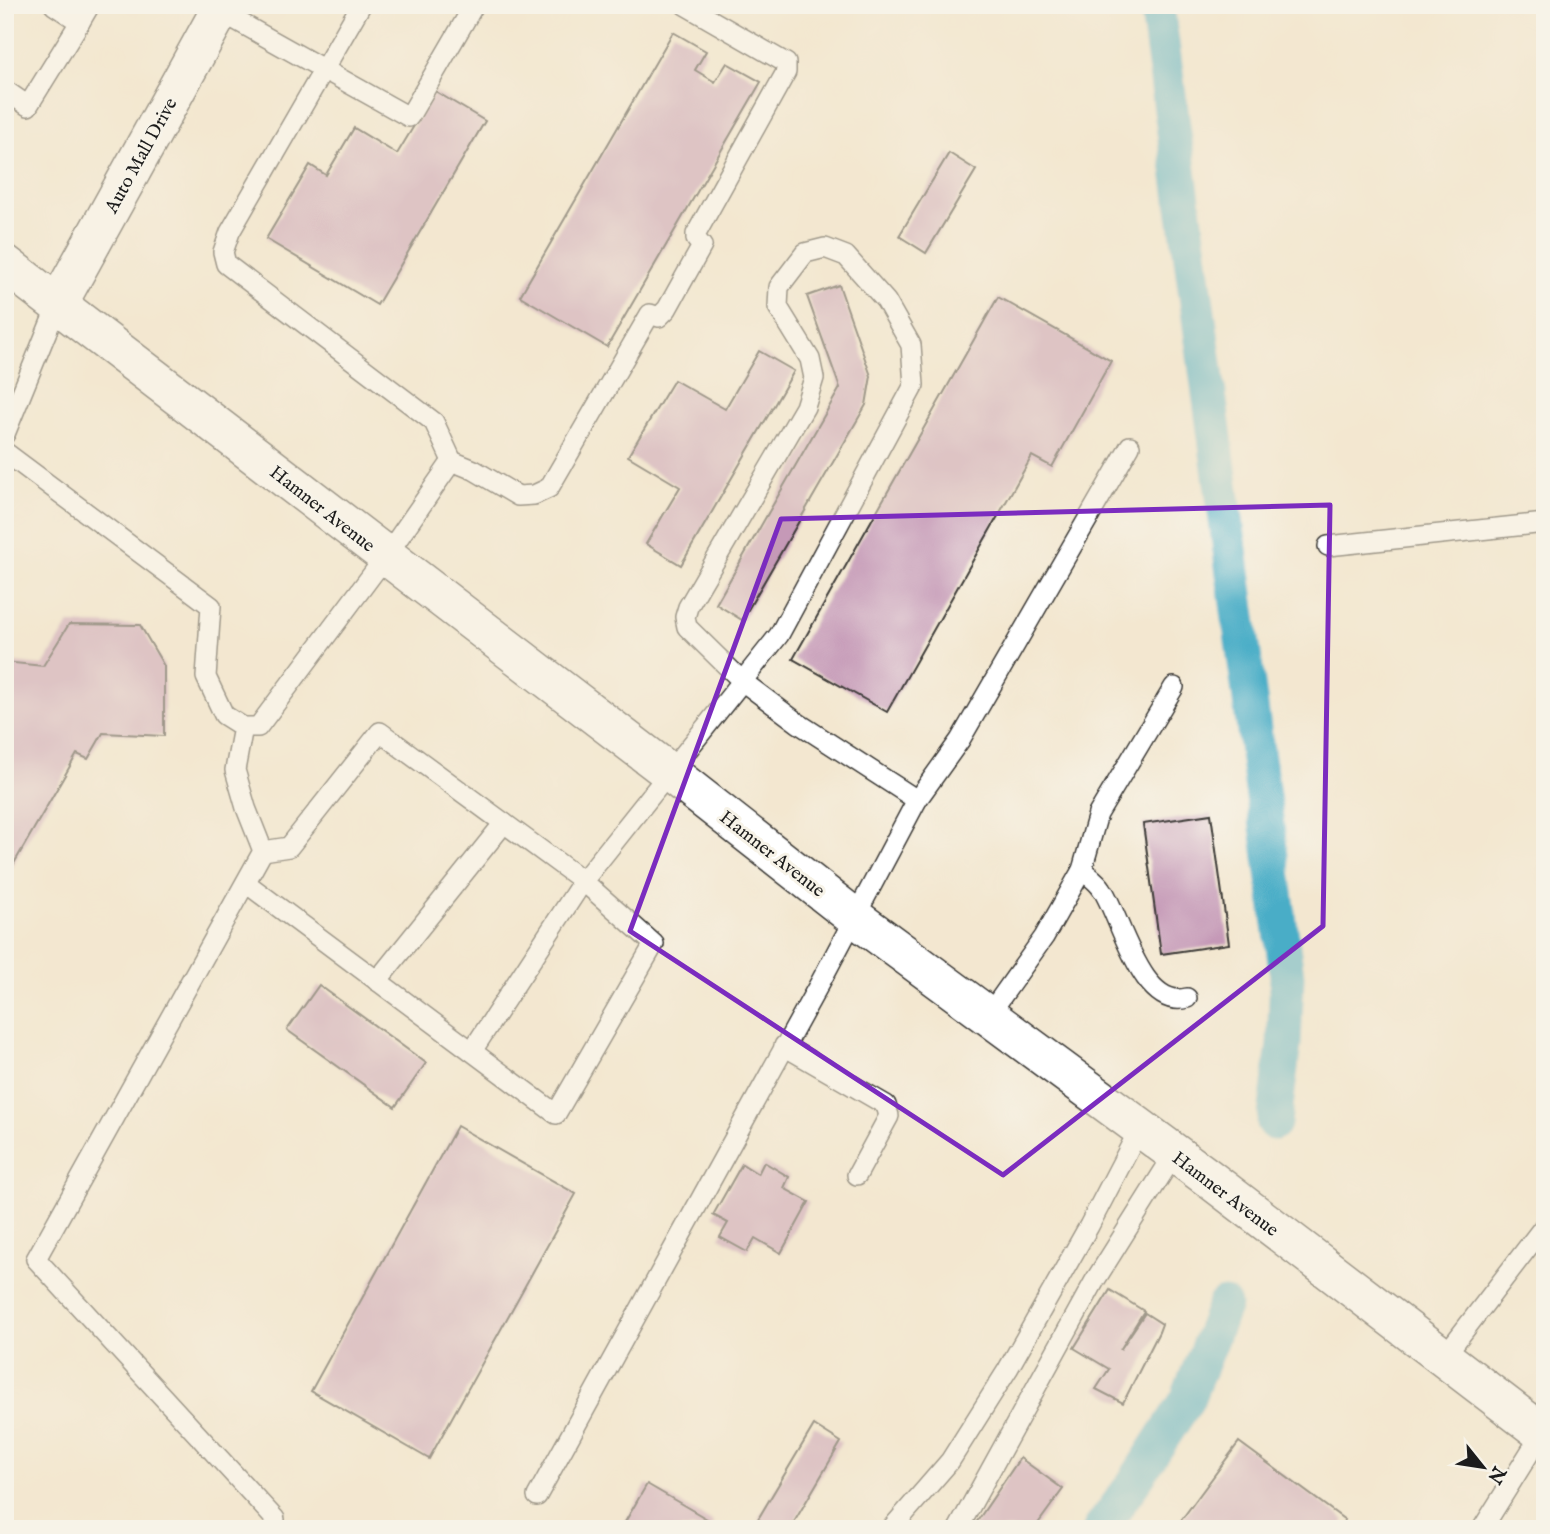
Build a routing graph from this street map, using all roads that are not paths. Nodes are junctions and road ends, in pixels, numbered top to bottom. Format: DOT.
graph roads {
  1 [pos="54,5"];
  2 [pos="361,5"];
  3 [pos="474,5"];
  4 [pos="685,5"];
  5 [pos="217,7"];
  6 [pos="85,14"];
  7 [pos="324,69"];
  8 [pos="5,90"];
  9 [pos="5,264"];
  10 [pos="58,304"];
  11 [pos="5,434"];
  12 [pos="1129,446"];
  13 [pos="5,452"];
  14 [pos="453,461"];
  15 [pos="1545,523"];
  16 [pos="1328,546"];
  17 [pos="386,556"];
  18 [pos="742,681"];
  19 [pos="1174,687"];
  20 [pos="243,727"];
  21 [pos="669,772"];
  22 [pos="917,800"];
  23 [pos="503,823"];
  24 [pos="263,851"];
  25 [pos="1082,870"];
  26 [pos="583,881"];
  27 [pos="246,883"];
  28 [pos="854,917"];
  29 [pos="377,981"];
  30 [pos="1187,998"];
  31 [pos="988,1016"];
  32 [pos="784,1046"];
  33 [pos="472,1051"];
  34 [pos="1140,1128"];
  35 [pos="1175,1153"];
  36 [pos="857,1175"];
  37 [pos="1545,1225"];
  38 [pos="1443,1358"];
  39 [pos="1544,1434"];
  40 [pos="537,1496"];
  41 [pos="275,1519"];
  42 [pos="891,1529"];
  43 [pos="958,1529"];
  44 [pos="1482,1529"];
  1 -- 6 [label="lane"];
  2 -- 7 [label="lane"];
  3 -- 7 [label="lane"];
  4 -- 14 [label="lane"];
  5 -- 7 [label="lane"];
  5 -- 10 [label="main road, Auto Mall Drive"];
  6 -- 8 [label="lane"];
  7 -- 14 [label="lane"];
  9 -- 10 [label="main road, Hamner Avenue"];
  10 -- 11 [label="lane"];
  10 -- 17 [label="main road, Hamner Avenue"];
  12 -- 22 [label="lane"];
  13 -- 20 [label="lane"];
  14 -- 17 [label="lane"];
  15 -- 16 [label="lane"];
  17 -- 20 [label="lane"];
  17 -- 21 [label="main road, Hamner Avenue"];
  18 -- 18 [label="lane"];
  18 -- 21 [label="lane"];
  18 -- 22 [label="lane"];
  19 -- 25 [label="lane"];
  20 -- 24 [label="lane"];
  21 -- 26 [label="lane"];
  21 -- 28 [label="main road, Hamner Avenue"];
  22 -- 28 [label="lane"];
  23 -- 24 [label="lane"];
  23 -- 26 [label="lane"];
  23 -- 29 [label="lane"];
  24 -- 27 [label="lane"];
  25 -- 30 [label="lane"];
  25 -- 31 [label="lane"];
  26 -- 33 [label="lane"];
  26 -- 33 [label="lane"];
  27 -- 29 [label="lane"];
  27 -- 41 [label="lane"];
  28 -- 31 [label="main road, Hamner Avenue"];
  28 -- 32 [label="lane"];
  29 -- 33 [label="lane"];
  31 -- 34 [label="main road, Hamner Avenue"];
  32 -- 36 [label="lane"];
  32 -- 40 [label="lane"];
  34 -- 35 [label="main road, Hamner Avenue"];
  34 -- 42 [label="lane"];
  35 -- 38 [label="main road, Hamner Avenue"];
  35 -- 43 [label="lane"];
  37 -- 38 [label="lane"];
  38 -- 39 [label="main road, Hamner Avenue"];
  39 -- 44 [label="lane"];
}
